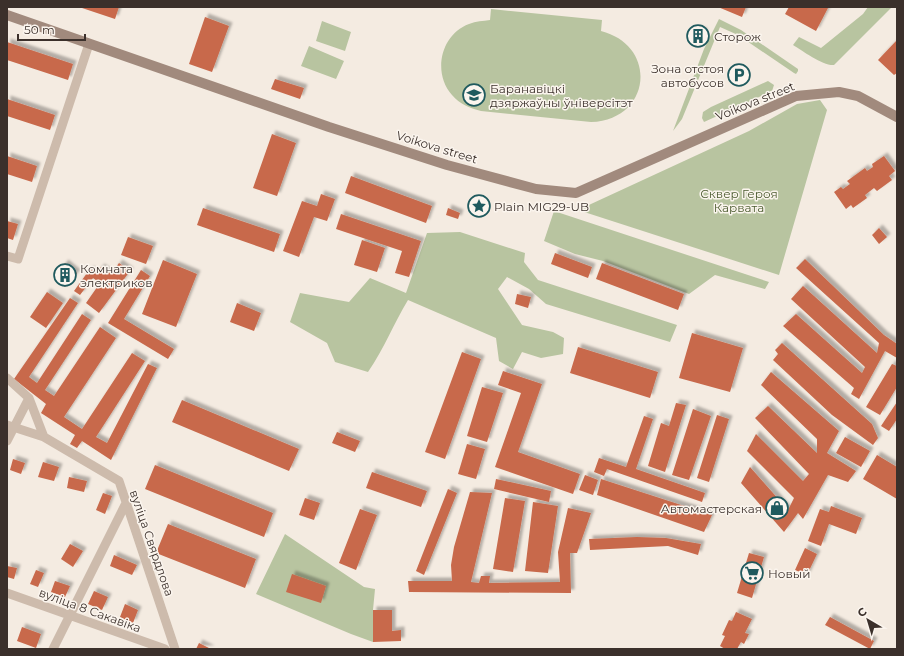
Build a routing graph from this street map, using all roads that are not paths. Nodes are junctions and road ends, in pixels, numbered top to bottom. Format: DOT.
graph roads {
  1 [pos="7,15"];
  2 [pos="89,44"];
  3 [pos="897,117"];
  4 [pos="7,256"];
  5 [pos="7,378"];
  6 [pos="29,398"];
  7 [pos="10,426"];
  8 [pos="44,437"];
  9 [pos="7,441"];
  10 [pos="126,502"];
  11 [pos="7,593"];
  12 [pos="70,615"];
  13 [pos="53,649"];
  14 [pos="165,649"];
  15 [pos="175,649"];
  1 -- 2 [label="main road, Voikova street"];
  2 -- 3 [label="main road, Voikova street"];
  2 -- 4 [label="street"];
  5 -- 6 [label="street"];
  6 -- 7 [label="street"];
  6 -- 8 [label="street"];
  7 -- 8 [label="street, вуліца Свярдлова"];
  7 -- 9 [label="street"];
  8 -- 10 [label="street, вуліца Свярдлова"];
  10 -- 12 [label="street"];
  10 -- 15 [label="street, вуліца Свярдлова"];
  11 -- 12 [label="street, вуліца 8 Сакавіка"];
  12 -- 13 [label="street"];
  12 -- 14 [label="street, вуліца 8 Сакавіка"];
}
